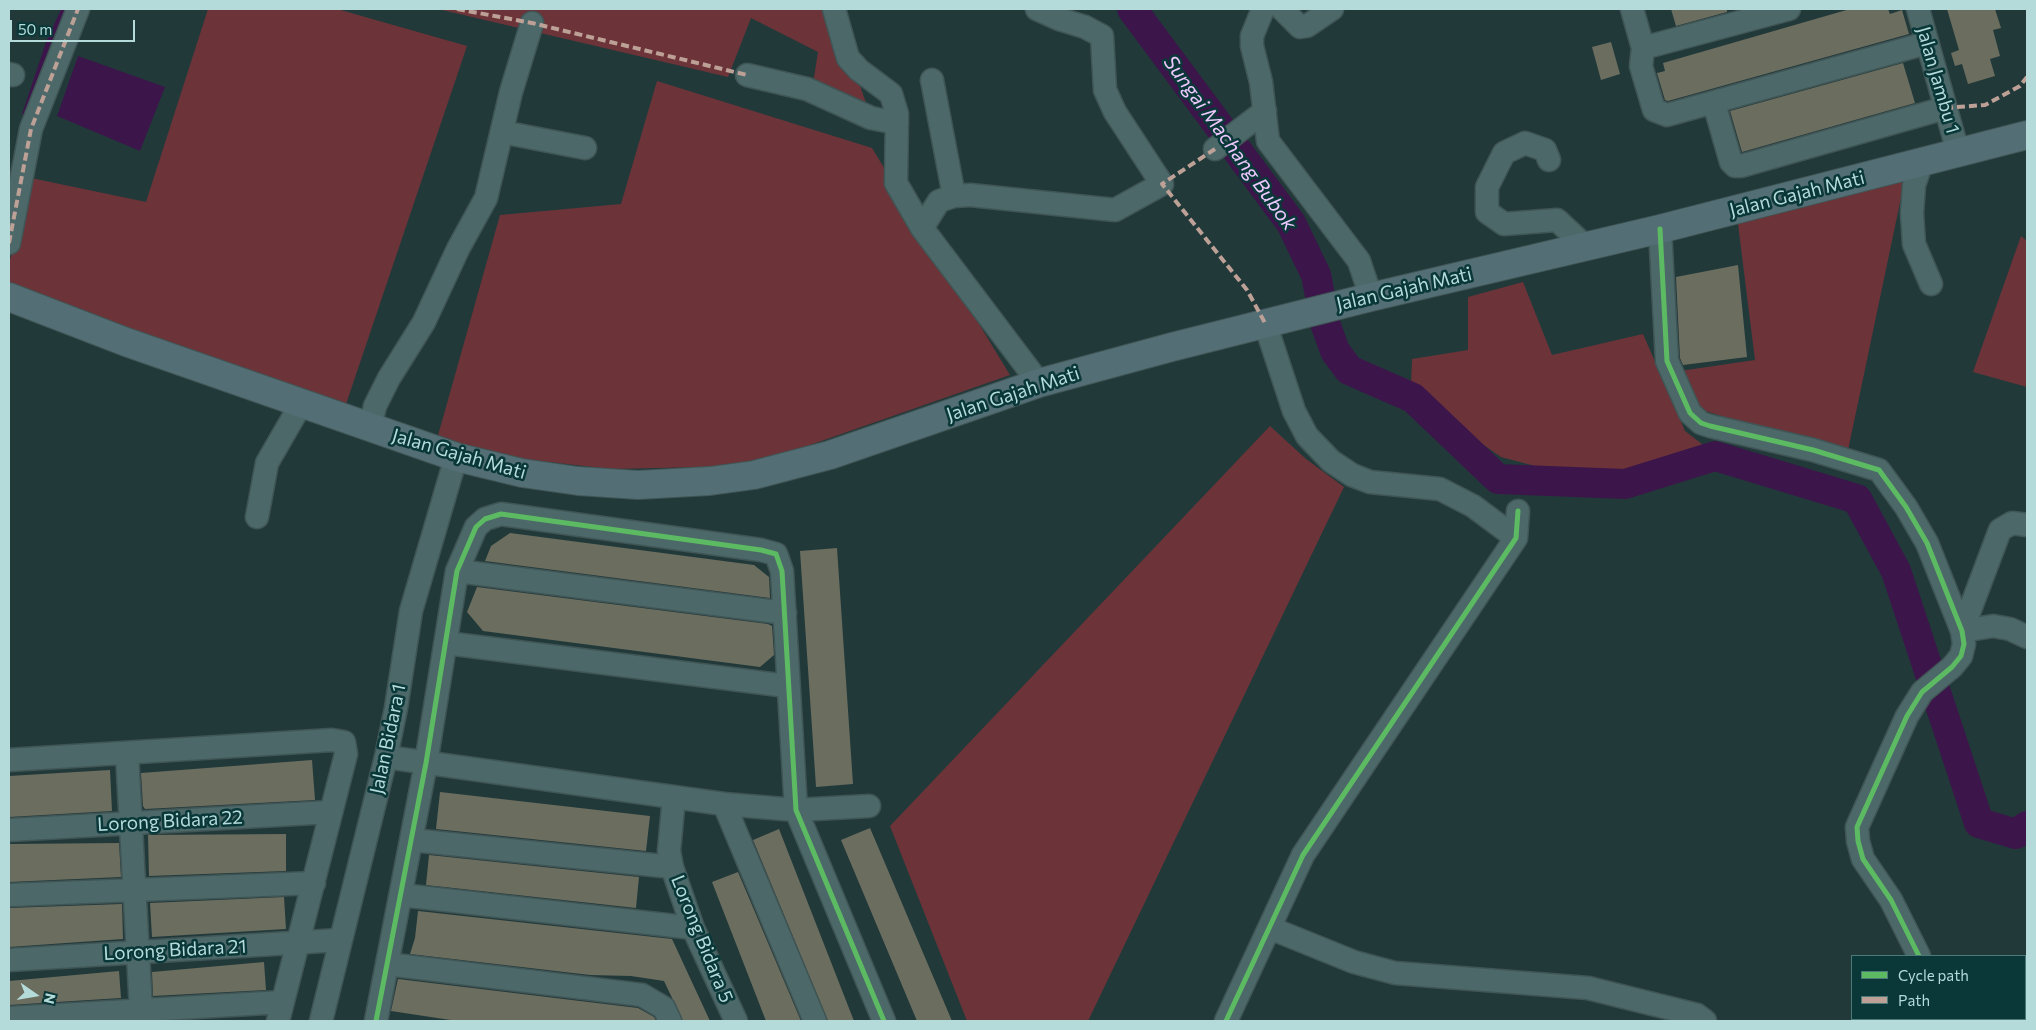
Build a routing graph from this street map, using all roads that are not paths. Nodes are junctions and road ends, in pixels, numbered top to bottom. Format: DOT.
graph roads {
  1 [pos="78,9"];
  2 [pos="834,9"];
  3 [pos="1037,9"];
  4 [pos="1263,9"];
  5 [pos="1282,9"];
  6 [pos="1332,9"];
  7 [pos="1632,9"];
  8 [pos="1789,9"];
  9 [pos="1918,9"];
  10 [pos="532,23"];
  11 [pos="1927,43"];
  12 [pos="1643,48"];
  13 [pos="747,75"];
  14 [pos="932,80"];
  15 [pos="1714,102"];
  16 [pos="1945,108"];
  17 [pos="1265,111"];
  18 [pos="897,123"];
  19 [pos="502,132"];
  20 [pos="2027,135"];
  21 [pos="585,148"];
  22 [pos="1215,149"];
  23 [pos="1958,152"];
  24 [pos="1549,160"];
  25 [pos="1922,162"];
  26 [pos="954,196"];
  27 [pos="922,228"];
  28 [pos="1660,229"];
  29 [pos="9,243"];
  30 [pos="1586,246"];
  31 [pos="1930,284"];
  32 [pos="9,297"];
  33 [pos="1361,299"];
  34 [pos="1265,323"];
  35 [pos="1039,383"];
  36 [pos="301,404"];
  37 [pos="370,428"];
  38 [pos="456,457"];
  39 [pos="1518,511"];
  40 [pos="257,517"];
  41 [pos="2027,526"];
  42 [pos="1516,538"];
  43 [pos="457,570"];
  44 [pos="785,613"];
  45 [pos="1962,631"];
  46 [pos="2027,637"];
  47 [pos="446,643"];
  48 [pos="787,686"];
  49 [pos="127,754"];
  50 [pos="386,757"];
  51 [pos="9,760"];
  52 [pos="426,763"];
  53 [pos="674,797"];
  54 [pos="724,804"];
  55 [pos="869,806"];
  56 [pos="796,810"];
  57 [pos="331,812"];
  58 [pos="131,824"];
  59 [pos="9,830"];
  60 [pos="412,840"];
  61 [pos="672,867"];
  62 [pos="314,882"];
  63 [pos="134,890"];
  64 [pos="401,895"];
  65 [pos="9,896"];
  66 [pos="693,928"];
  67 [pos="1270,928"];
  68 [pos="340,940"];
  69 [pos="298,943"];
  70 [pos="137,952"];
  71 [pos="1919,955"];
  72 [pos="9,960"];
  73 [pos="387,964"];
  74 [pos="141,1010"];
  75 [pos="280,1012"];
  76 [pos="9,1018"];
  77 [pos="320,1021"];
  78 [pos="376,1021"];
  79 [pos="670,1021"];
  80 [pos="736,1021"];
  81 [pos="814,1021"];
  82 [pos="884,1021"];
  83 [pos="1226,1021"];
  84 [pos="1705,1021"];
  1 -- 29 [label="street"];
  2 -- 18 [label="street"];
  3 -- 26 [label="street"];
  4 -- 17 [label="street"];
  5 -- 6 [label="street"];
  7 -- 12 [label="street"];
  8 -- 12 [label="street"];
  9 -- 11 [label="street, Jalan Jambu 1"];
  10 -- 19 [label="street"];
  11 -- 15 [label="street"];
  11 -- 16 [label="street, Jalan Jambu 1"];
  12 -- 15 [label="street"];
  13 -- 18 [label="street"];
  14 -- 26 [label="street"];
  15 -- 16 [label="street"];
  16 -- 23 [label="street, Jalan Jambu 1"];
  17 -- 22 [label="street"];
  17 -- 33 [label="street"];
  18 -- 27 [label="street"];
  19 -- 21 [label="street"];
  19 -- 37 [label="street"];
  20 -- 23 [label="main road, Jalan Gajah Mati"];
  23 -- 25 [label="main road, Jalan Gajah Mati"];
  24 -- 30 [label="street"];
  25 -- 28 [label="main road, Jalan Gajah Mati"];
  25 -- 31 [label="street"];
  26 -- 27 [label="street"];
  27 -- 35 [label="street"];
  28 -- 30 [label="main road, Jalan Gajah Mati"];
  28 -- 45 [label="street"];
  30 -- 33 [label="main road, Jalan Gajah Mati"];
  32 -- 36 [label="main road, Jalan Gajah Mati"];
  33 -- 34 [label="main road, Jalan Gajah Mati"];
  34 -- 35 [label="main road, Jalan Gajah Mati"];
  34 -- 42 [label="street"];
  35 -- 38 [label="main road, Jalan Gajah Mati"];
  36 -- 37 [label="main road, Jalan Gajah Mati"];
  36 -- 40 [label="street"];
  37 -- 38 [label="main road, Jalan Gajah Mati"];
  38 -- 50 [label="street, Jalan Bidara 1"];
  39 -- 42 [label="street"];
  41 -- 45 [label="street"];
  42 -- 67 [label="street"];
  43 -- 44 [label="street"];
  43 -- 44 [label="street"];
  43 -- 47 [label="street"];
  44 -- 48 [label="street"];
  45 -- 46 [label="street"];
  45 -- 71 [label="street"];
  47 -- 48 [label="street"];
  47 -- 52 [label="street"];
  48 -- 56 [label="street"];
  49 -- 51 [label="street"];
  49 -- 57 [label="street"];
  49 -- 58 [label="street"];
  50 -- 52 [label="street"];
  50 -- 68 [label="street, Jalan Bidara 1"];
  52 -- 53 [label="street"];
  52 -- 60 [label="street"];
  53 -- 54 [label="street"];
  53 -- 61 [label="street, Lorong Bidara 5"];
  54 -- 56 [label="street"];
  54 -- 81 [label="street"];
  55 -- 56 [label="street"];
  56 -- 82 [label="street"];
  57 -- 58 [label="street, Lorong Bidara 22"];
  57 -- 62 [label="street"];
  58 -- 59 [label="street, Lorong Bidara 22"];
  58 -- 63 [label="street"];
  60 -- 61 [label="street"];
  60 -- 64 [label="street"];
  61 -- 66 [label="street, Lorong Bidara 5"];
  62 -- 63 [label="street"];
  62 -- 69 [label="street"];
  63 -- 65 [label="street"];
  63 -- 70 [label="street"];
  64 -- 66 [label="street"];
  64 -- 73 [label="street"];
  66 -- 80 [label="street, Lorong Bidara 5"];
  67 -- 83 [label="street"];
  67 -- 84 [label="street"];
  68 -- 69 [label="street, Lorong Bidara 21"];
  68 -- 77 [label="street, Jalan Bidara 1"];
  69 -- 70 [label="street, Lorong Bidara 21"];
  69 -- 75 [label="street"];
  70 -- 72 [label="street, Lorong Bidara 21"];
  70 -- 74 [label="street"];
  73 -- 78 [label="street"];
  73 -- 79 [label="street"];
  74 -- 75 [label="street"];
  74 -- 76 [label="street"];
}
